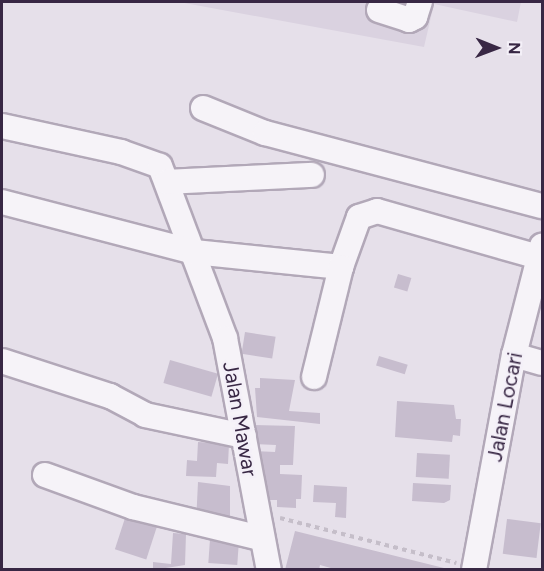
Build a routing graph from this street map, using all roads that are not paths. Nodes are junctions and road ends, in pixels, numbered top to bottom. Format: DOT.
graph roads {
  1 [pos="420,2"];
  2 [pos="380,10"];
  3 [pos="203,108"];
  4 [pos="2,126"];
  5 [pos="312,175"];
  6 [pos="167,182"];
  7 [pos="2,202"];
  8 [pos="543,206"];
  9 [pos="541,252"];
  10 [pos="199,262"];
  11 [pos="341,267"];
  12 [pos="514,355"];
  13 [pos="2,361"];
  14 [pos="543,363"];
  15 [pos="314,377"];
  16 [pos="244,436"];
  17 [pos="45,475"];
  18 [pos="260,538"];
  19 [pos="474,569"];
  20 [pos="268,570"];
  1 -- 2 [label="street"];
  3 -- 8 [label="street"];
  4 -- 6 [label="street, Jalan Mawar"];
  5 -- 6 [label="street"];
  6 -- 10 [label="street, Jalan Mawar"];
  7 -- 10 [label="street"];
  9 -- 11 [label="street"];
  9 -- 12 [label="street, Jalan Locari"];
  10 -- 11 [label="street"];
  10 -- 16 [label="street, Jalan Mawar"];
  11 -- 15 [label="street"];
  12 -- 14 [label="street"];
  12 -- 19 [label="street, Jalan Locari"];
  13 -- 16 [label="street"];
  16 -- 18 [label="street, Jalan Mawar"];
  17 -- 18 [label="street"];
  18 -- 20 [label="street, Jalan Mawar"];
}
